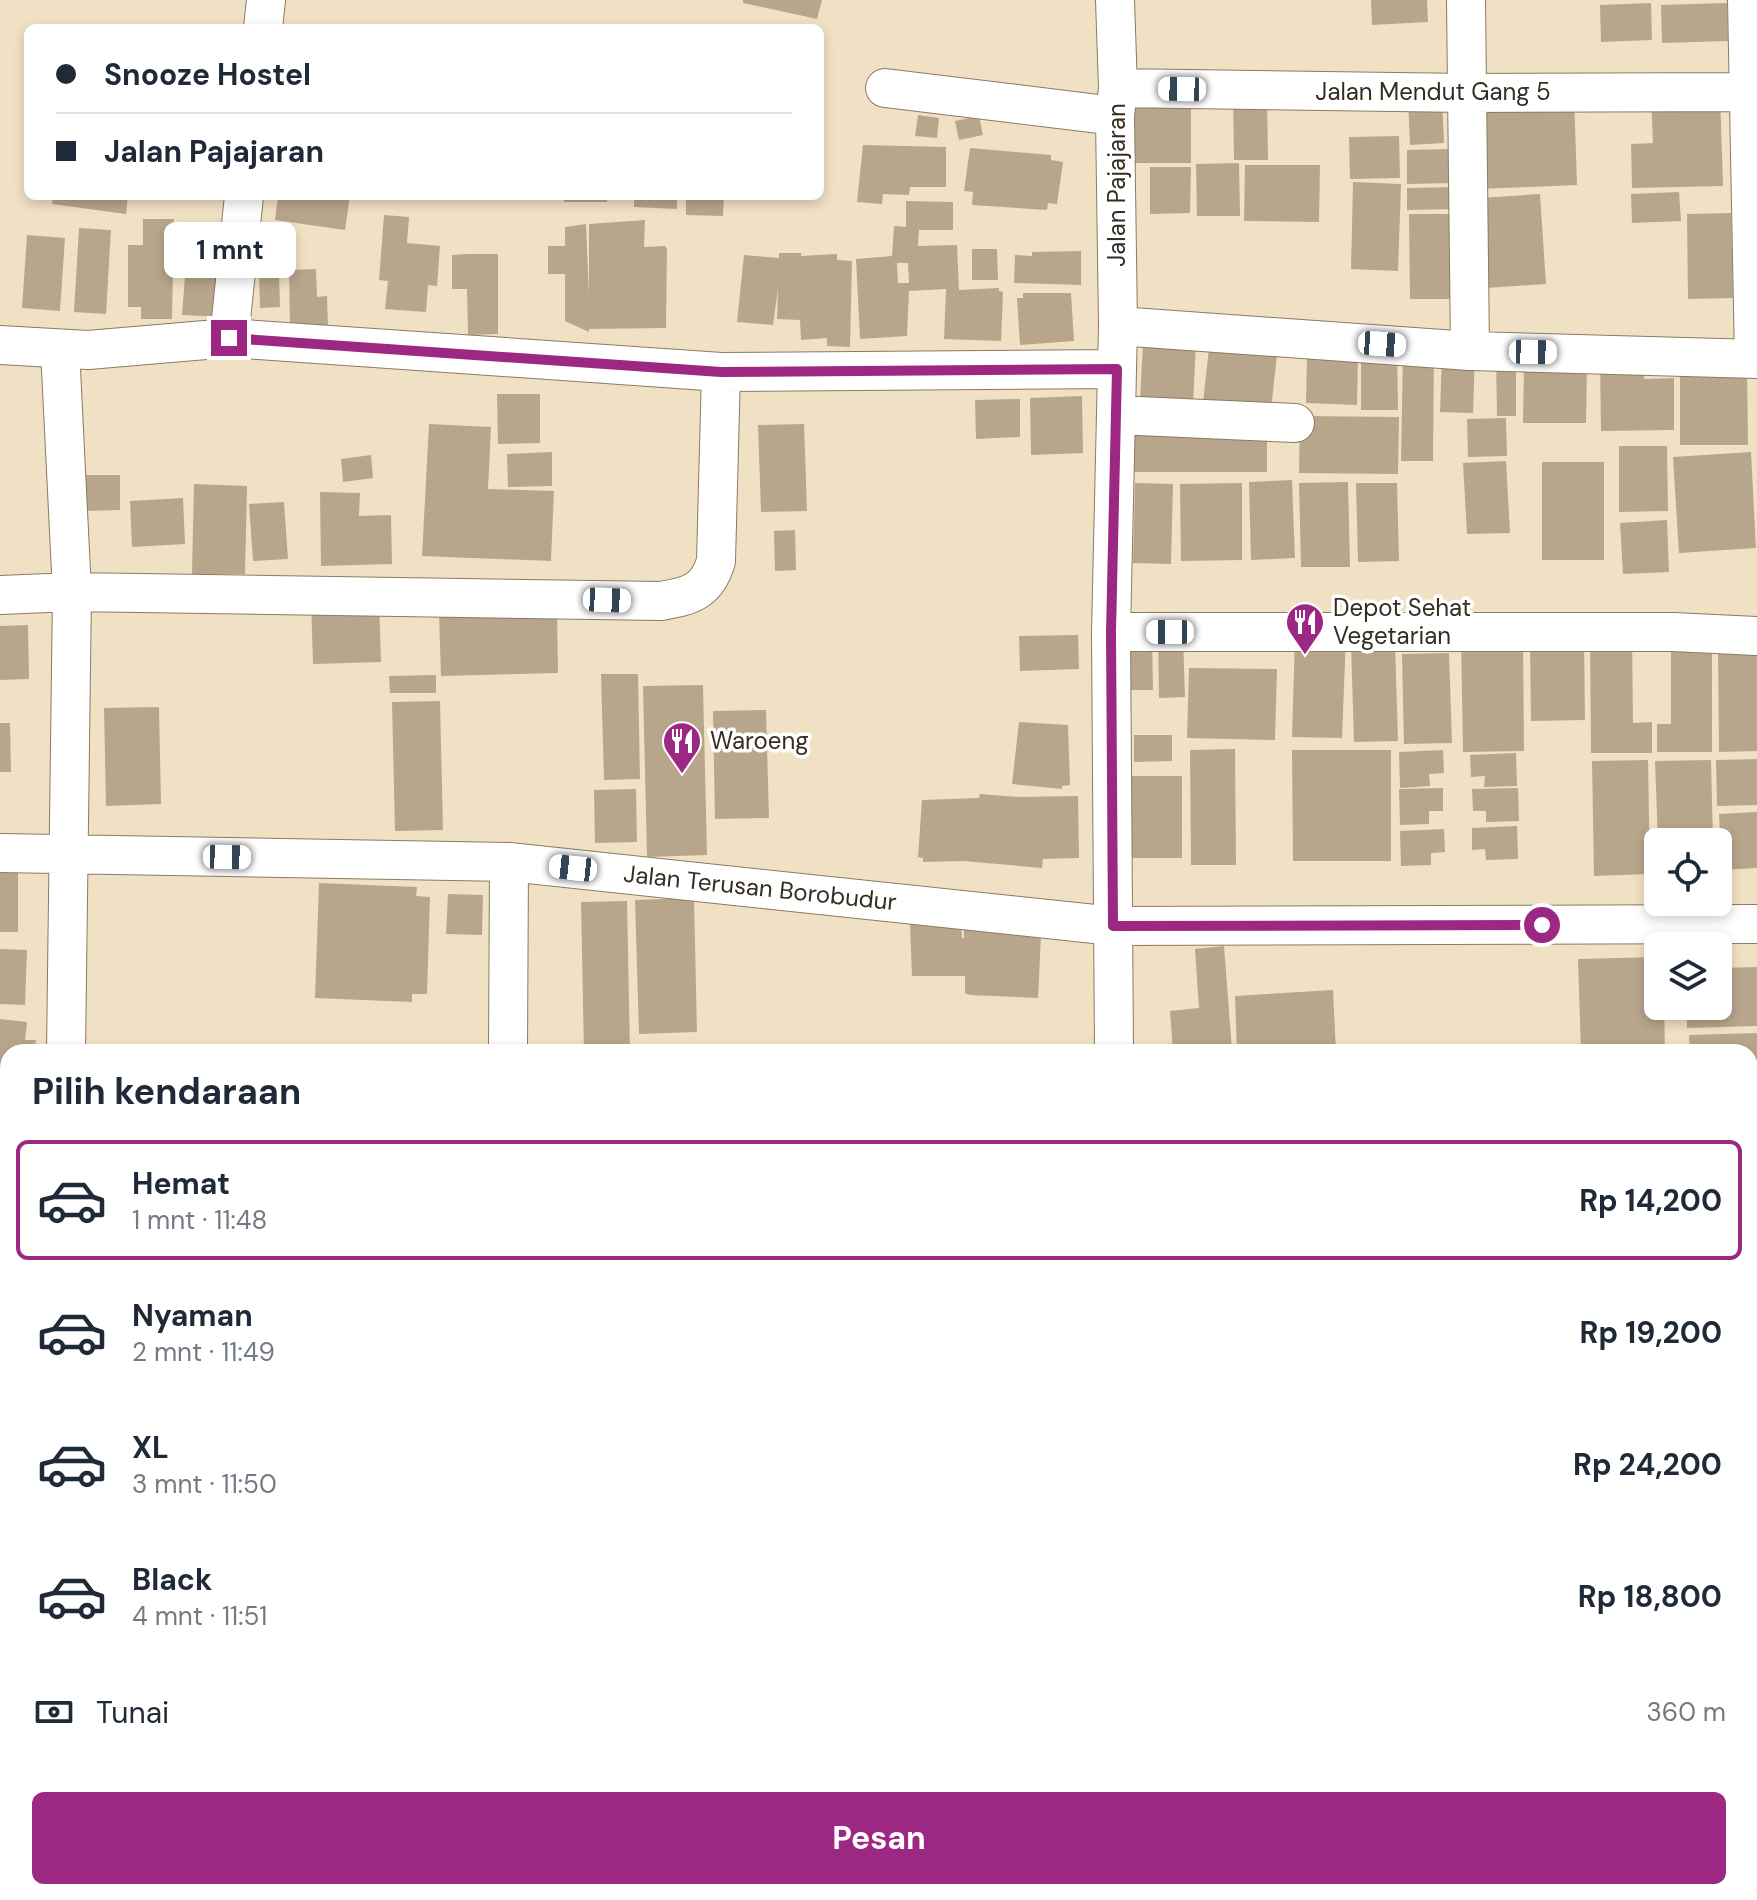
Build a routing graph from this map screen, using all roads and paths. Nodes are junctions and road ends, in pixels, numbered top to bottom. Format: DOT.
graph roads {
  1 [pos="266,0"];
  2 [pos="1115,0"];
  3 [pos="1466,0"];
  4 [pos="1747,0"];
  5 [pos="263,24"];
  6 [pos="885,88"];
  7 [pos="1753,92"];
  8 [pos="1467,93"];
  9 [pos="1116,102"];
  10 [pos="244,200"];
  11 [pos="1118,326"];
  12 [pos="229,338"];
  13 [pos="30,347"];
  14 [pos="1470,351"];
  15 [pos="1755,359"];
  16 [pos="1117,369"];
  17 [pos="721,372"];
  18 [pos="1116,415"];
  19 [pos="1295,423"];
  20 [pos="72,592"];
  21 [pos="0,595"];
  22 [pos="1111,632"];
  23 [pos="1757,636"];
  24 [pos="0,853"];
  25 [pos="70,854"];
  26 [pos="509,862"];
  27 [pos="1757,924"];
  28 [pos="1113,926"];
  29 [pos="66,1044"];
  30 [pos="508,1044"];
  31 [pos="1114,1044"];
  1 -- 5 [label="street"];
  2 -- 9 [label="street, Jalan Pajajaran"];
  3 -- 8 [label="street"];
  4 -- 7 [label="street"];
  6 -- 9 [label="street, Jalan Mendut Gang 5"];
  7 -- 8 [label="street, Jalan Mendut Gang 5"];
  7 -- 15 [label="street"];
  8 -- 9 [label="street, Jalan Mendut Gang 5"];
  8 -- 14 [label="street"];
  9 -- 11 [label="street, Jalan Pajajaran"];
  10 -- 12 [label="street"];
  11 -- 14 [label="street"];
  11 -- 16 [label="street, Jalan Pajajaran"];
  12 -- 13 [label="street"];
  12 -- 17 [label="street"];
  13 -- 20 [label="street"];
  14 -- 15 [label="street"];
  16 -- 17 [label="street"];
  16 -- 18 [label="street, Jalan Pajajaran"];
  17 -- 20 [label="street"];
  18 -- 19 [label="street"];
  18 -- 22 [label="street, Jalan Pajajaran"];
  20 -- 21 [label="street"];
  20 -- 25 [label="street"];
  22 -- 23 [label="street"];
  22 -- 28 [label="street, Jalan Pajajaran"];
  24 -- 25 [label="street, Jalan Terusan Borobudur"];
  25 -- 26 [label="street, Jalan Terusan Borobudur"];
  25 -- 29 [label="street"];
  26 -- 28 [label="street, Jalan Terusan Borobudur"];
  26 -- 30 [label="street"];
  27 -- 28 [label="street, Jalan Terusan Borobudur"];
  28 -- 31 [label="street, Jalan Pajajaran"];
}
